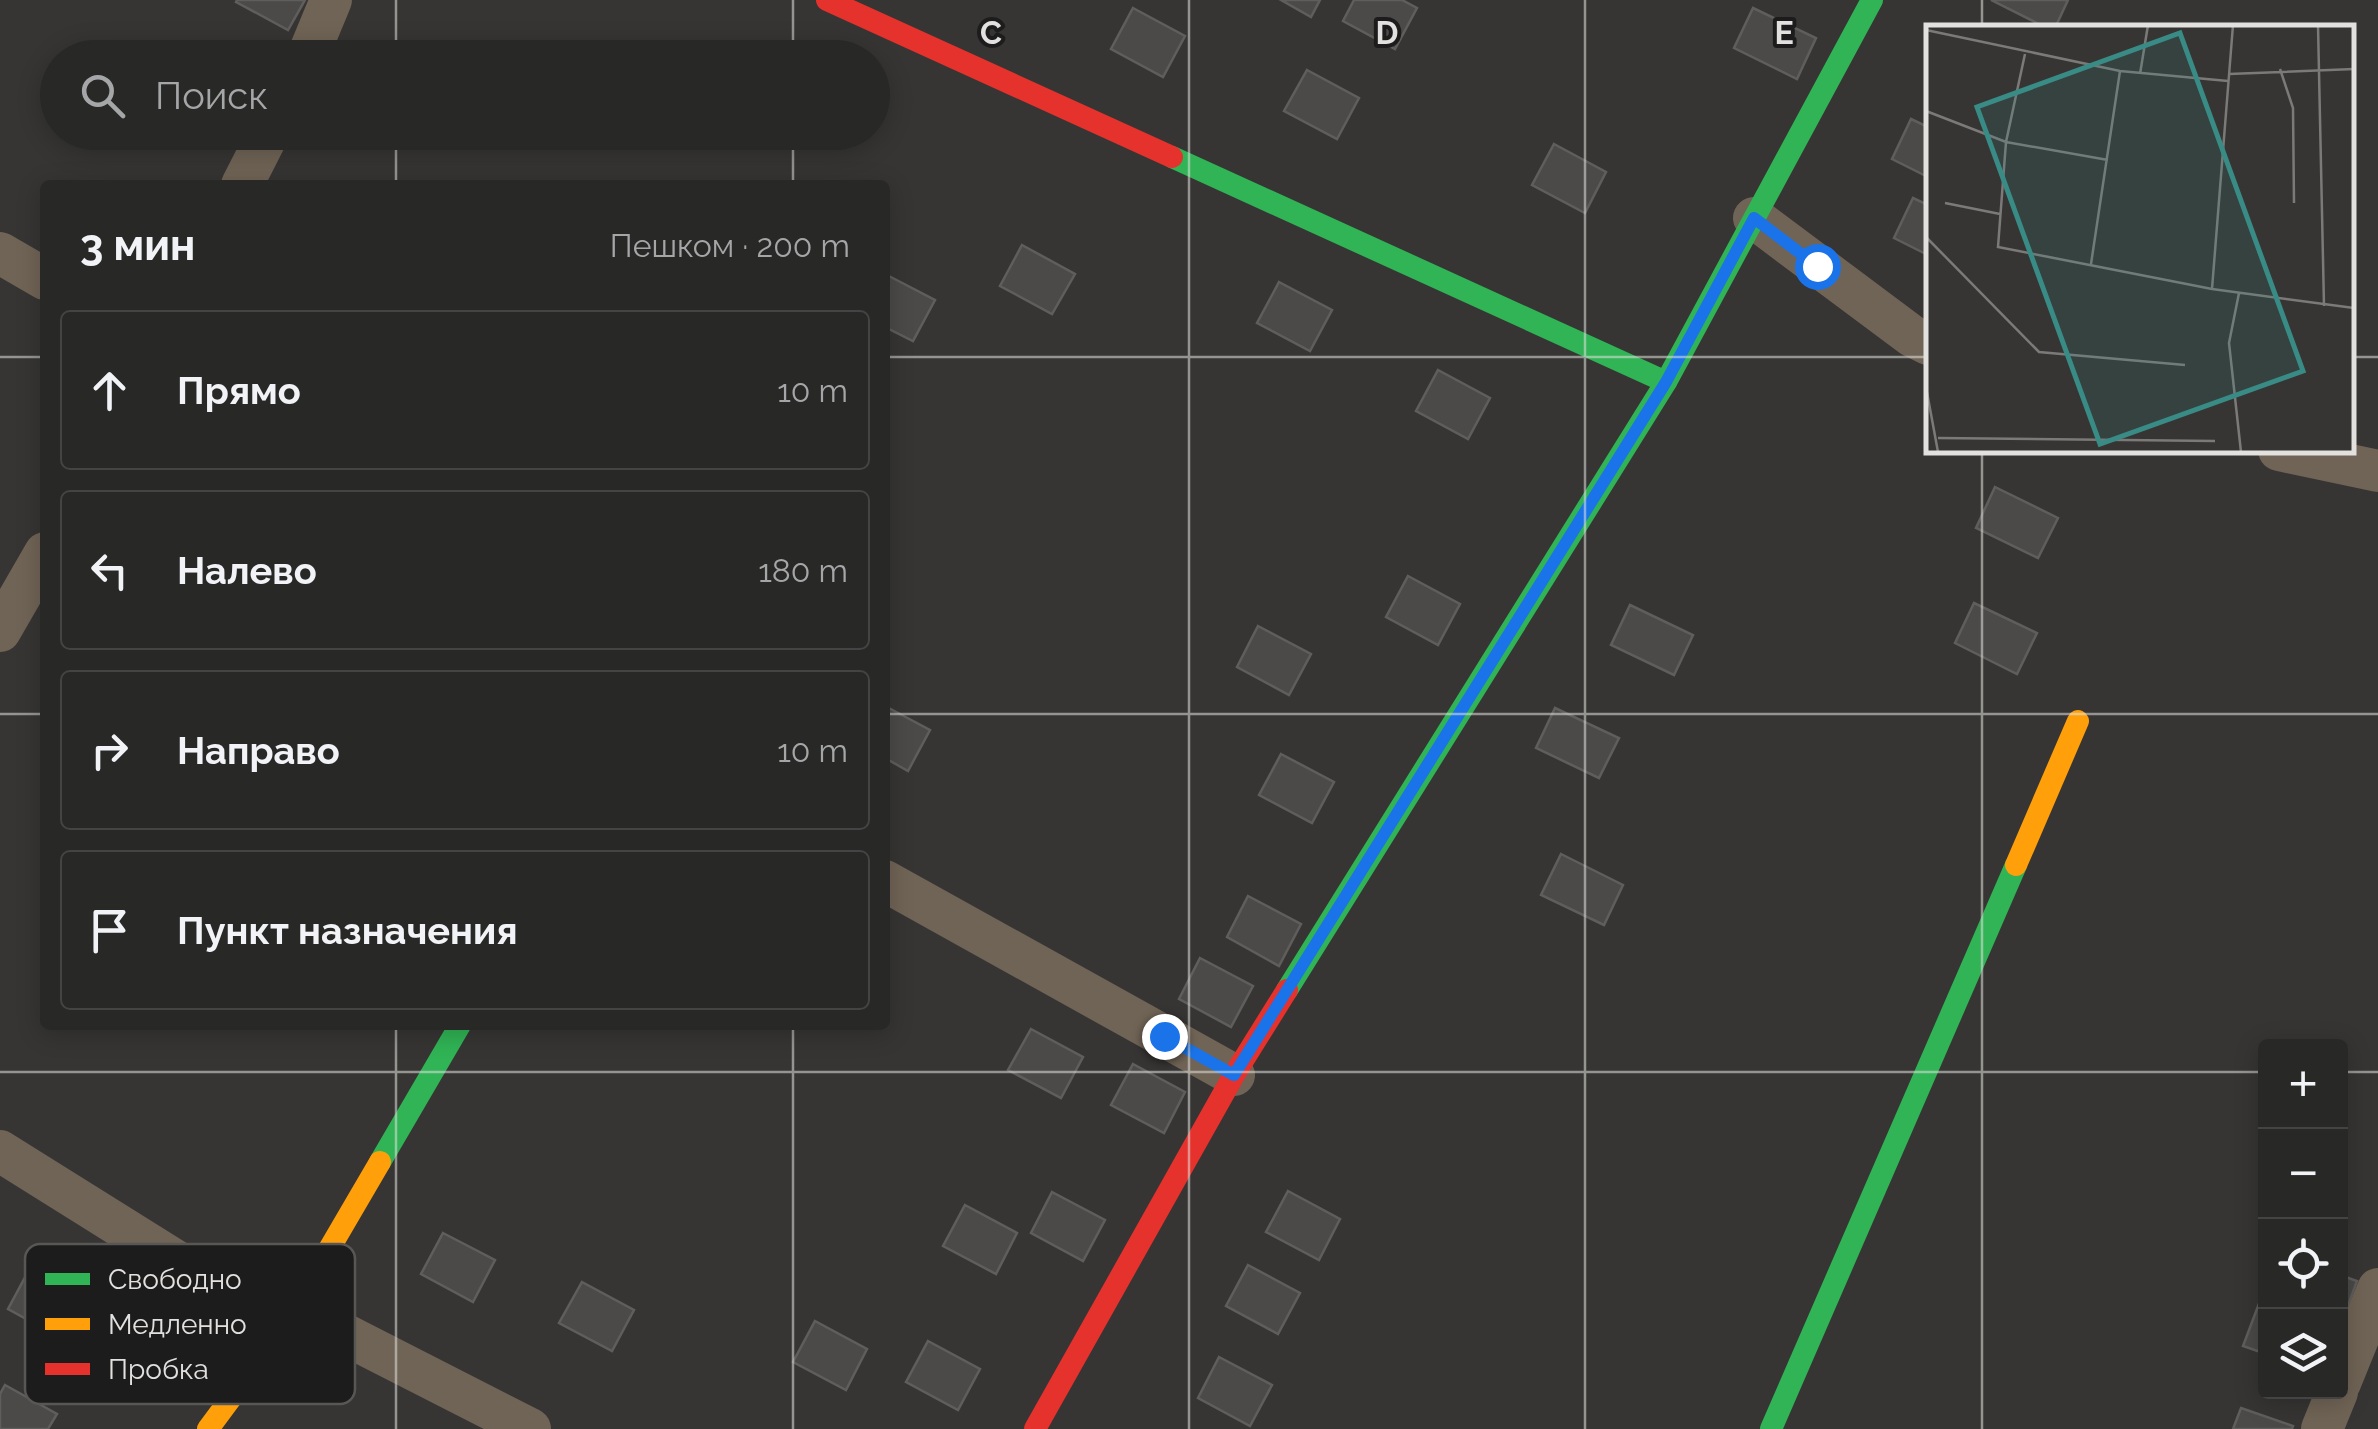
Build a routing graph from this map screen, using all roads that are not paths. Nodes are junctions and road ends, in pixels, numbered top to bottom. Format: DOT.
graph roads {
  1 [pos="331,0"];
  2 [pos="827,0"];
  3 [pos="1872,0"];
  4 [pos="315,40"];
  5 [pos="260,150"];
  6 [pos="245,180"];
  7 [pos="1754,218"];
  8 [pos="0,252"];
  9 [pos="40,277"];
  10 [pos="1926,343"];
  11 [pos="1666,382"];
  12 [pos="2288,452"];
  13 [pos="2378,471"];
  14 [pos="40,562"];
  15 [pos="0,631"];
  16 [pos="2078,721"];
  17 [pos="890,883"];
  18 [pos="457,1030"];
  19 [pos="1234,1075"];
  20 [pos="0,1151"];
  21 [pos="149,1244"];
  22 [pos="332,1244"];
  23 [pos="2378,1289"];
  24 [pos="355,1340"];
  25 [pos="2348,1363"];
  26 [pos="2334,1399"];
  27 [pos="227,1404"];
  28 [pos="208,1429"];
  29 [pos="530,1429"];
  30 [pos="1035,1429"];
  31 [pos="1771,1429"];
  32 [pos="2322,1429"];
  1 -- 4 [label="street"];
  2 -- 11 [label="street"];
  3 -- 7 [label="street"];
  5 -- 6 [label="street"];
  7 -- 10 [label="street"];
  7 -- 11 [label="street"];
  8 -- 9 [label="street"];
  11 -- 19 [label="street"];
  12 -- 13 [label="street"];
  14 -- 15 [label="street"];
  16 -- 31 [label="street"];
  17 -- 19 [label="street"];
  18 -- 22 [label="street"];
  19 -- 30 [label="street"];
  20 -- 21 [label="street"];
  23 -- 25 [label="street"];
  24 -- 29 [label="street"];
  26 -- 32 [label="street"];
  27 -- 28 [label="street"];
}
